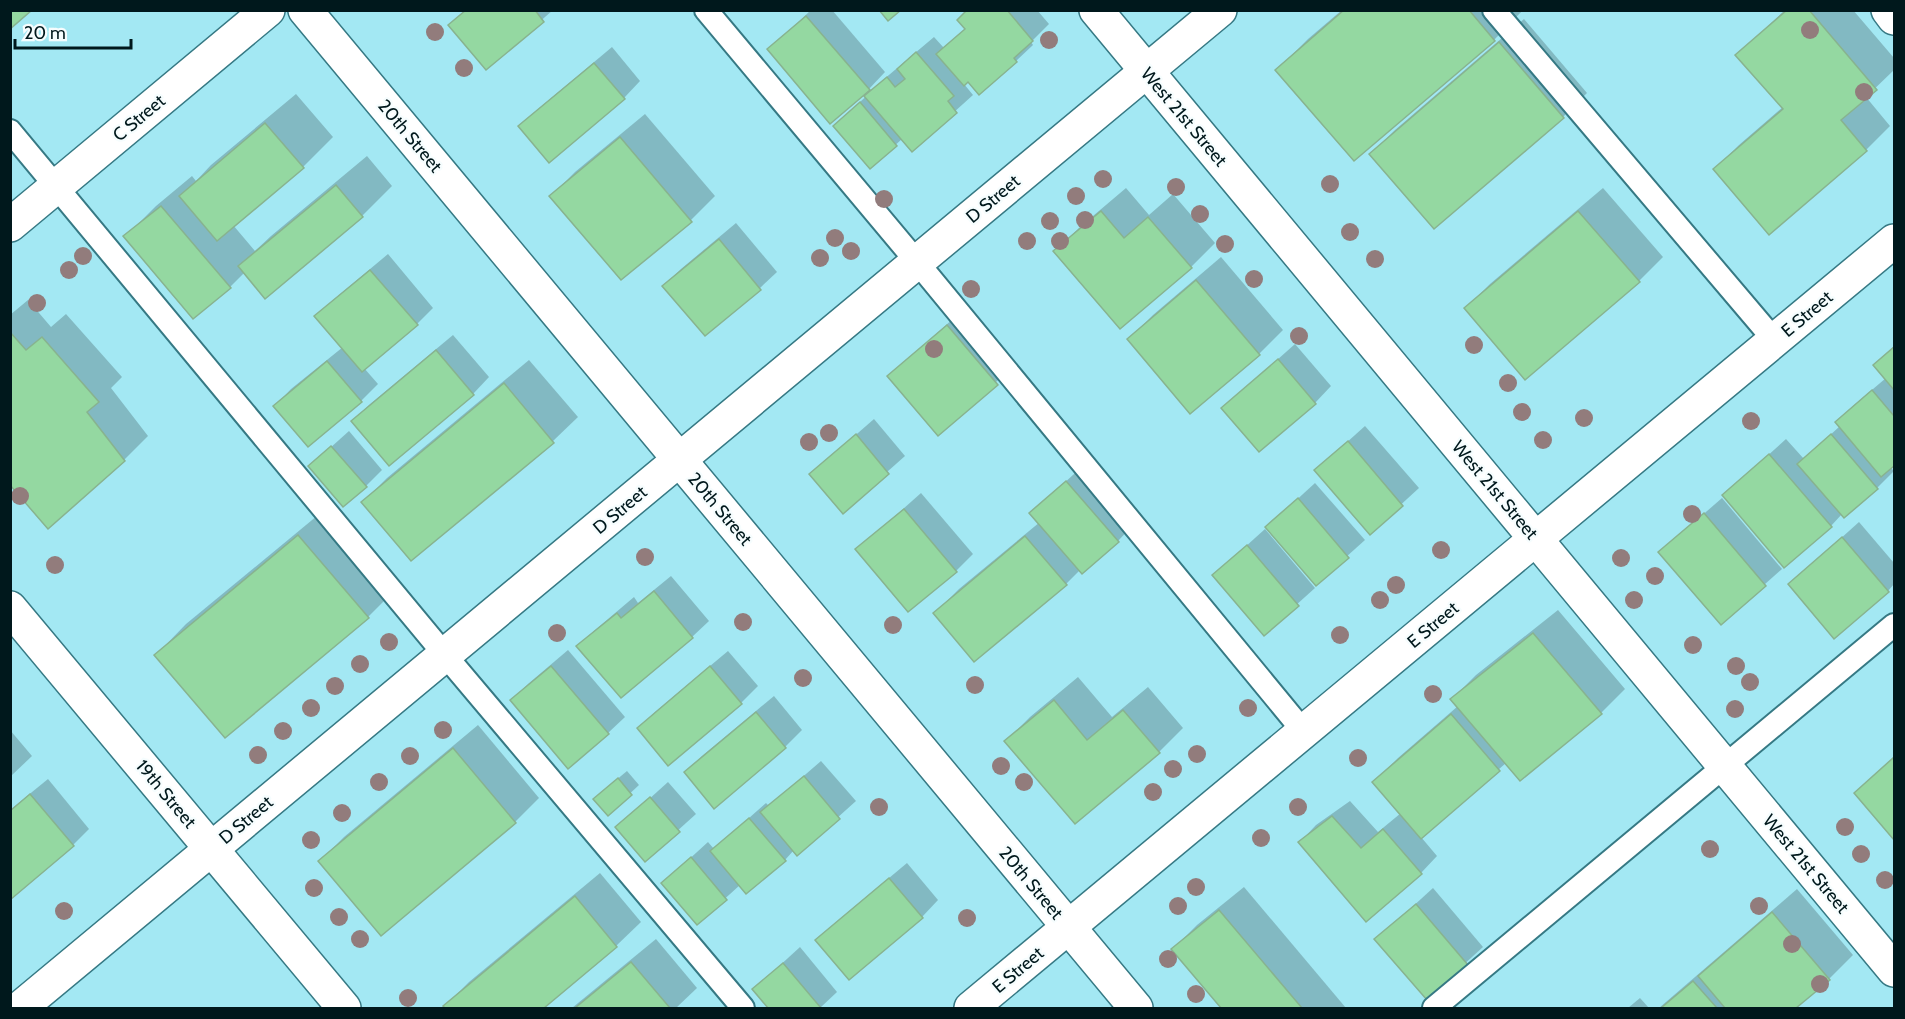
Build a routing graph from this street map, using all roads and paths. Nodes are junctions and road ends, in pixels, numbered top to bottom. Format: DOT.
graph roads {
  1 [pos="268,10"];
  2 [pos="305,10"];
  3 [pos="706,10"];
  4 [pos="1096,10"];
  5 [pos="1220,10"];
  6 [pos="1494,10"];
  7 [pos="1888,10"];
  8 [pos="1894,18"];
  9 [pos="1147,71"];
  10 [pos="10,131"];
  11 [pos="57,186"];
  12 [pos="10,225"];
  13 [pos="1894,241"];
  14 [pos="917,262"];
  15 [pos="1774,341"];
  16 [pos="679,460"];
  17 [pos="1536,539"];
  18 [pos="10,608"];
  19 [pos="1894,625"];
  20 [pos="445,655"];
  21 [pos="1304,732"];
  22 [pos="1725,766"];
  23 [pos="211,849"];
  24 [pos="1068,928"];
  25 [pos="1894,970"];
  26 [pos="20,1008"];
  27 [pos="344,1008"];
  28 [pos="743,1008"];
  29 [pos="971,1008"];
  30 [pos="1136,1008"];
  31 [pos="1434,1008"];
  1 -- 11 [label="street, C Street"];
  2 -- 16 [label="street, 20th Street"];
  3 -- 14 [label="lane"];
  4 -- 9 [label="street, West 21st Street"];
  5 -- 9 [label="street, D Street"];
  6 -- 15 [label="lane"];
  7 -- 8 [label="street"];
  9 -- 14 [label="street, D Street"];
  9 -- 17 [label="street, West 21st Street"];
  10 -- 11 [label="lane"];
  11 -- 12 [label="street, C Street"];
  11 -- 20 [label="lane"];
  13 -- 15 [label="street, E Street"];
  14 -- 16 [label="street, D Street"];
  14 -- 21 [label="lane"];
  15 -- 17 [label="street, E Street"];
  16 -- 20 [label="street, D Street"];
  16 -- 24 [label="street, 20th Street"];
  17 -- 21 [label="street, E Street"];
  17 -- 22 [label="street, West 21st Street"];
  18 -- 23 [label="street, 19th Street"];
  19 -- 22 [label="lane"];
  20 -- 23 [label="street, D Street"];
  20 -- 28 [label="lane"];
  21 -- 24 [label="street, E Street"];
  22 -- 25 [label="street, West 21st Street"];
  22 -- 31 [label="lane"];
  23 -- 26 [label="street, D Street"];
  23 -- 27 [label="street, 19th Street"];
  24 -- 29 [label="street, E Street"];
  24 -- 30 [label="street, 20th Street"];
}
